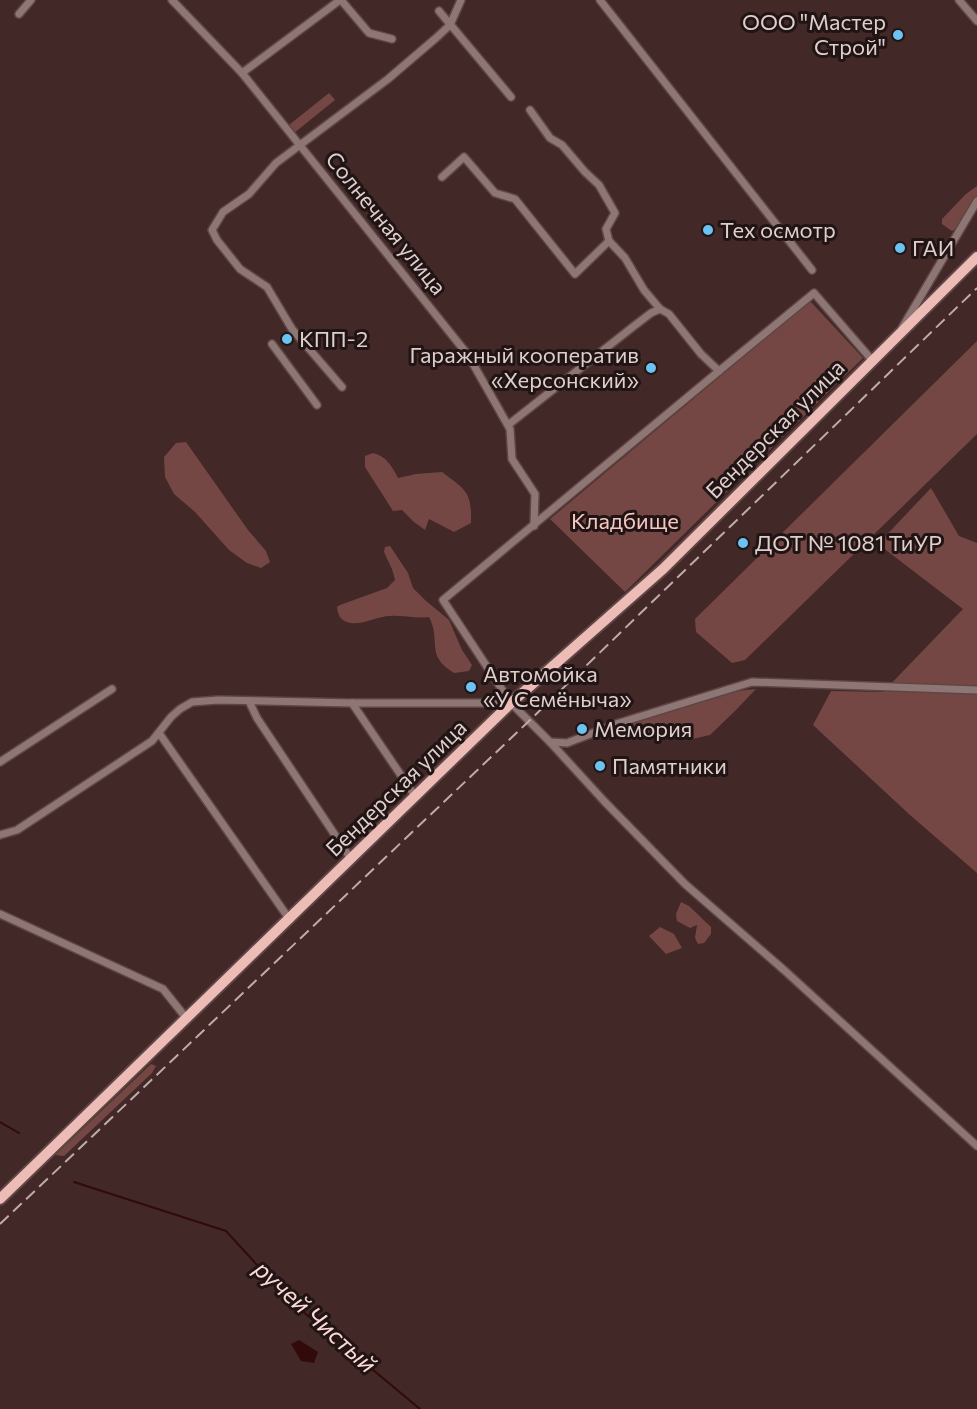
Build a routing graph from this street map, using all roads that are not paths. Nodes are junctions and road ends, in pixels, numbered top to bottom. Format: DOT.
graph roads {
  1 [pos="31,0"];
  2 [pos="172,0"];
  3 [pos="340,0"];
  4 [pos="461,0"];
  5 [pos="600,0"];
  6 [pos="959,0"];
  7 [pos="439,11"];
  8 [pos="19,14"];
  9 [pos="977,21"];
  10 [pos="450,25"];
  11 [pos="392,39"];
  12 [pos="242,73"];
  13 [pos="511,97"];
  14 [pos="530,110"];
  15 [pos="300,145"];
  16 [pos="442,177"];
  17 [pos="977,201"];
  18 [pos="609,241"];
  19 [pos="977,257"];
  20 [pos="812,270"];
  21 [pos="660,309"];
  22 [pos="897,336"];
  23 [pos="272,344"];
  24 [pos="872,360"];
  25 [pos="719,371"];
  26 [pos="342,387"];
  27 [pos="317,405"];
  28 [pos="508,425"];
  29 [pos="534,526"];
  30 [pos="112,690"];
  31 [pos="977,690"];
  32 [pos="249,700"];
  33 [pos="352,703"];
  34 [pos="511,703"];
  35 [pos="159,733"];
  36 [pos="550,742"];
  37 [pos="0,762"];
  38 [pos="415,796"];
  39 [pos="0,835"];
  40 [pos="351,859"];
  41 [pos="0,914"];
  42 [pos="290,920"];
  43 [pos="187,1019"];
  44 [pos="977,1146"];
  45 [pos="0,1199"];
  1 -- 8 [label="street"];
  2 -- 12 [label="street, Солнечная улица"];
  3 -- 11 [label="street"];
  3 -- 12 [label="street"];
  4 -- 10 [label="street"];
  5 -- 20 [label="street"];
  6 -- 9 [label="street"];
  7 -- 10 [label="street"];
  10 -- 13 [label="street"];
  10 -- 15 [label="street"];
  12 -- 15 [label="street, Солнечная улица"];
  14 -- 18 [label="street"];
  15 -- 26 [label="street"];
  15 -- 28 [label="street, Солнечная улица"];
  16 -- 18 [label="street"];
  17 -- 22 [label="street"];
  18 -- 21 [label="street"];
  19 -- 22 [label="main road, Бендерская улица"];
  21 -- 25 [label="street"];
  21 -- 28 [label="street"];
  22 -- 24 [label="main road, Бендерская улица"];
  23 -- 27 [label="street"];
  24 -- 25 [label="street"];
  24 -- 34 [label="main road, Бендерская улица"];
  25 -- 29 [label="street"];
  28 -- 29 [label="street"];
  29 -- 34 [label="street"];
  30 -- 37 [label="street"];
  31 -- 36 [label="street"];
  32 -- 33 [label="street"];
  32 -- 35 [label="street"];
  32 -- 40 [label="street"];
  33 -- 34 [label="street"];
  33 -- 38 [label="street"];
  34 -- 36 [label="street"];
  34 -- 38 [label="main road, Бендерская улица"];
  35 -- 39 [label="street"];
  35 -- 42 [label="street"];
  36 -- 44 [label="street"];
  38 -- 40 [label="main road, Бендерская улица"];
  40 -- 42 [label="main road, Бендерская улица"];
  41 -- 43 [label="street"];
  42 -- 43 [label="main road, Бендерская улица"];
  43 -- 45 [label="main road, Бендерская улица"];
}
